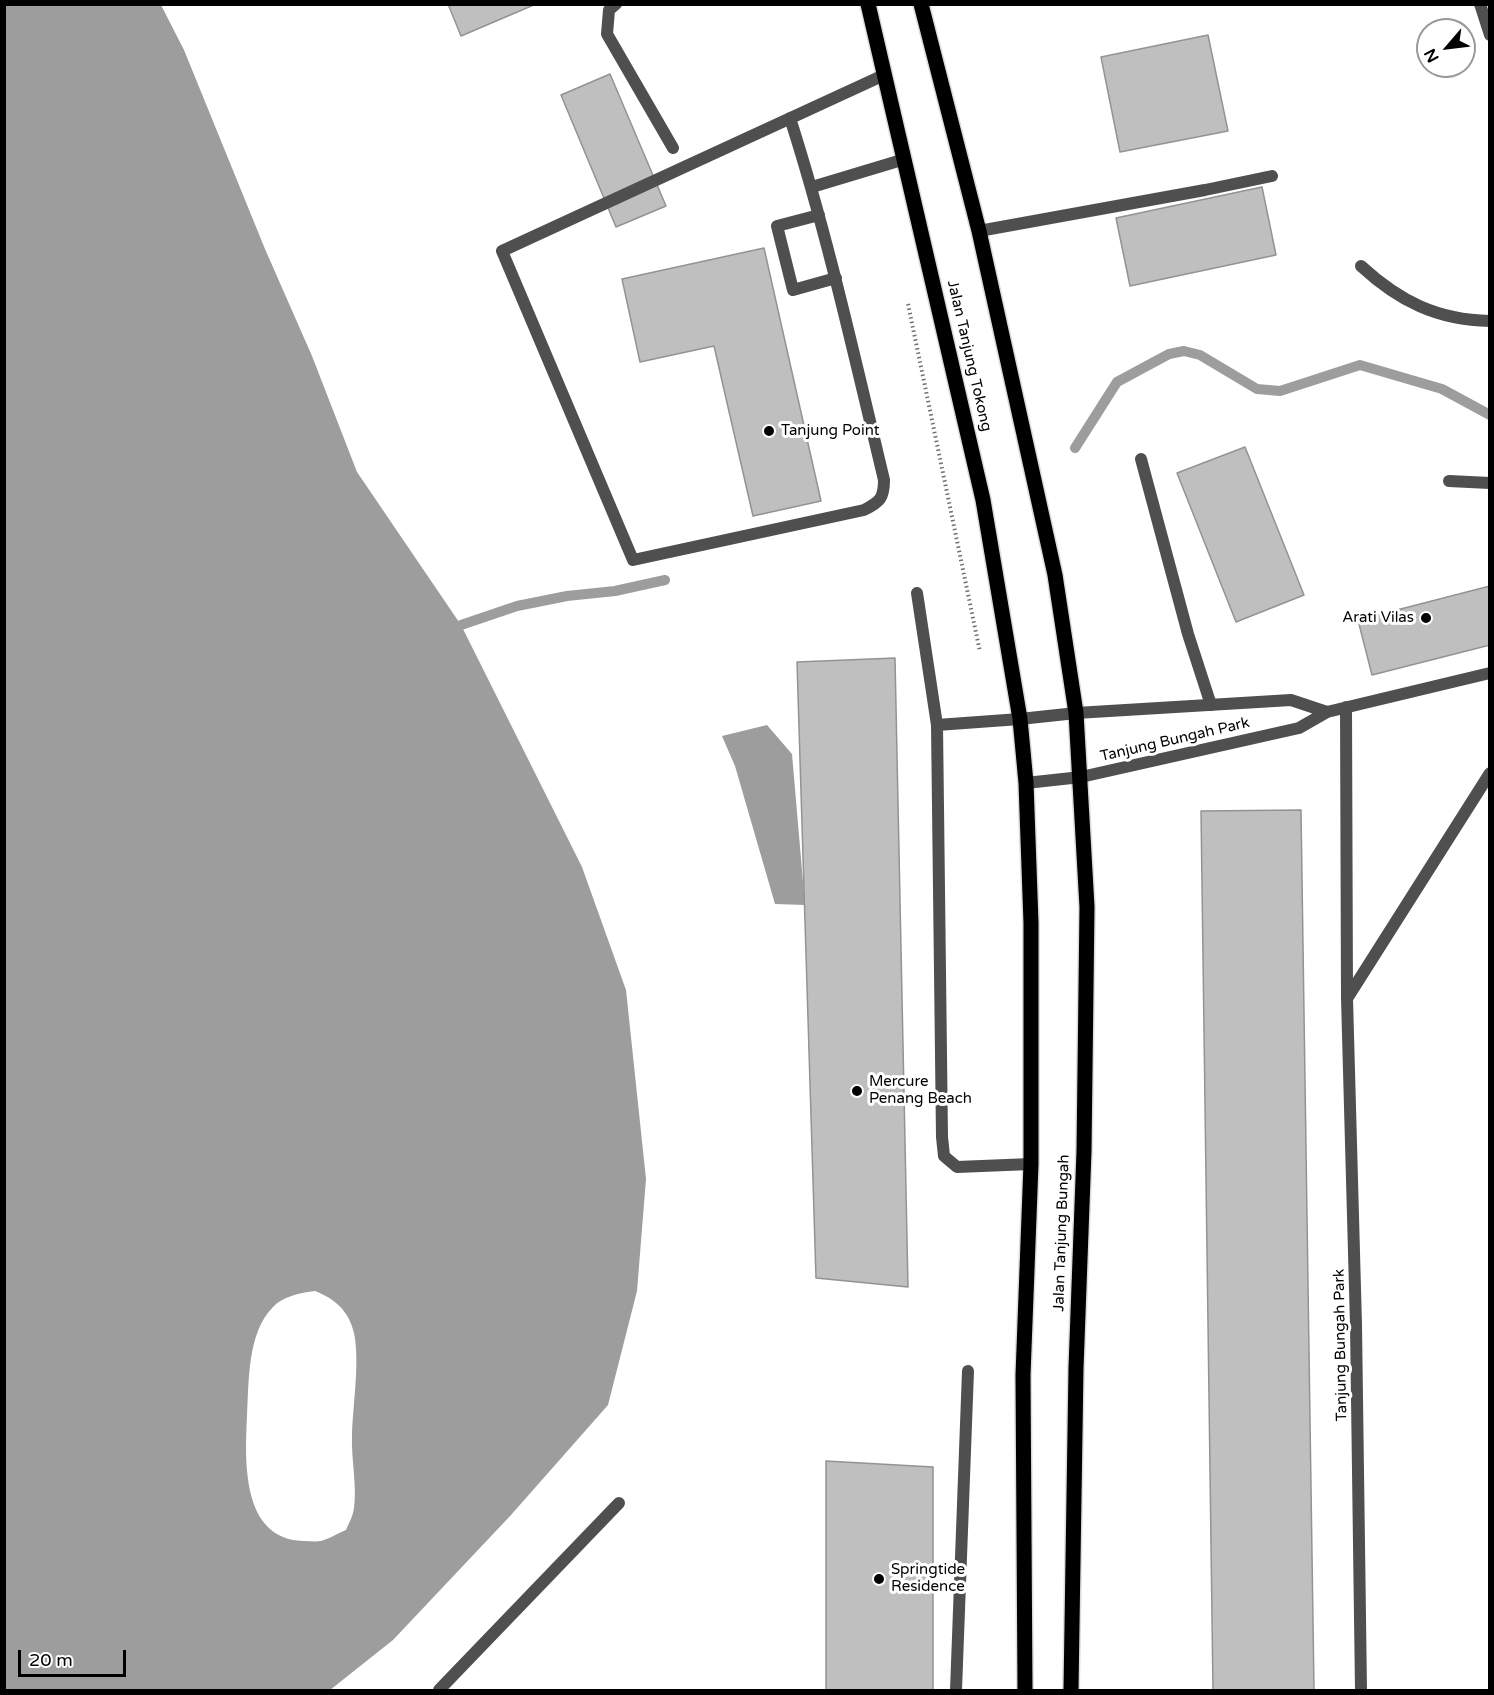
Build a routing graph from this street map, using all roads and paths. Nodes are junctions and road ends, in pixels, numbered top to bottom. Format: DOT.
graph roads {
  1 [pos="616,4"];
  2 [pos="868,4"];
  3 [pos="921,4"];
  4 [pos="1480,4"];
  5 [pos="1490,35"];
  6 [pos="884,75"];
  7 [pos="790,118"];
  8 [pos="673,148"];
  9 [pos="905,159"];
  10 [pos="1272,176"];
  11 [pos="812,187"];
  12 [pos="819,215"];
  13 [pos="979,231"];
  14 [pos="1361,266"];
  15 [pos="836,279"];
  16 [pos="906,293"];
  17 [pos="1490,321"];
  18 [pos="1141,459"];
  19 [pos="1449,481"];
  20 [pos="1490,483"];
  21 [pos="917,593"];
  22 [pos="982,663"];
  23 [pos="1490,673"];
  24 [pos="1210,705"];
  25 [pos="1346,707"];
  26 [pos="1327,712"];
  27 [pos="1076,713"];
  28 [pos="1020,719"];
  29 [pos="937,725"];
  30 [pos="1490,773"];
  31 [pos="1081,777"];
  32 [pos="1026,783"];
  33 [pos="1347,998"];
  34 [pos="1031,1164"];
  35 [pos="968,1371"];
  36 [pos="619,1503"];
  37 [pos="439,1690"];
  38 [pos="956,1690"];
  39 [pos="1025,1690"];
  40 [pos="1071,1690"];
  41 [pos="1361,1690"];
  1 -- 8 [label="street"];
  2 -- 6 [label="main road, Jalan Tanjung Tokong"];
  3 -- 13 [label="main road"];
  4 -- 5 [label="street"];
  6 -- 7 [label="street"];
  6 -- 9 [label="main road, Jalan Tanjung Tokong"];
  7 -- 11 [label="street"];
  7 -- 15 [label="street"];
  9 -- 11 [label="street"];
  9 -- 28 [label="main road, Jalan Tanjung Tokong"];
  10 -- 13 [label="street"];
  11 -- 12 [label="street"];
  12 -- 15 [label="street"];
  12 -- 15 [label="street"];
  13 -- 27 [label="main road"];
  14 -- 17 [label="street"];
  16 -- 22 [label="path"];
  18 -- 24 [label="street"];
  19 -- 20 [label="street"];
  21 -- 29 [label="street"];
  23 -- 25 [label="street, Tanjung Bungah Park"];
  24 -- 26 [label="street, Tanjung Bungah Park"];
  24 -- 27 [label="street, Tanjung Bungah Park"];
  25 -- 26 [label="street, Tanjung Bungah Park"];
  25 -- 33 [label="street, Tanjung Bungah Park"];
  26 -- 31 [label="street, Tanjung Bungah Park"];
  27 -- 28 [label="street, Tanjung Bungah Park"];
  27 -- 31 [label="main road, Jalan Tanjung Bungah"];
  28 -- 29 [label="street, Tanjung Bungah Park"];
  28 -- 32 [label="main road, Jalan Tanjung Tokong"];
  29 -- 34 [label="street"];
  30 -- 33 [label="street"];
  31 -- 32 [label="street, Tanjung Bungah Park"];
  31 -- 40 [label="main road, Jalan Tanjung Bungah"];
  32 -- 34 [label="main road"];
  33 -- 41 [label="street, Tanjung Bungah Park"];
  34 -- 39 [label="main road"];
  35 -- 38 [label="street"];
  36 -- 37 [label="street"];
}
